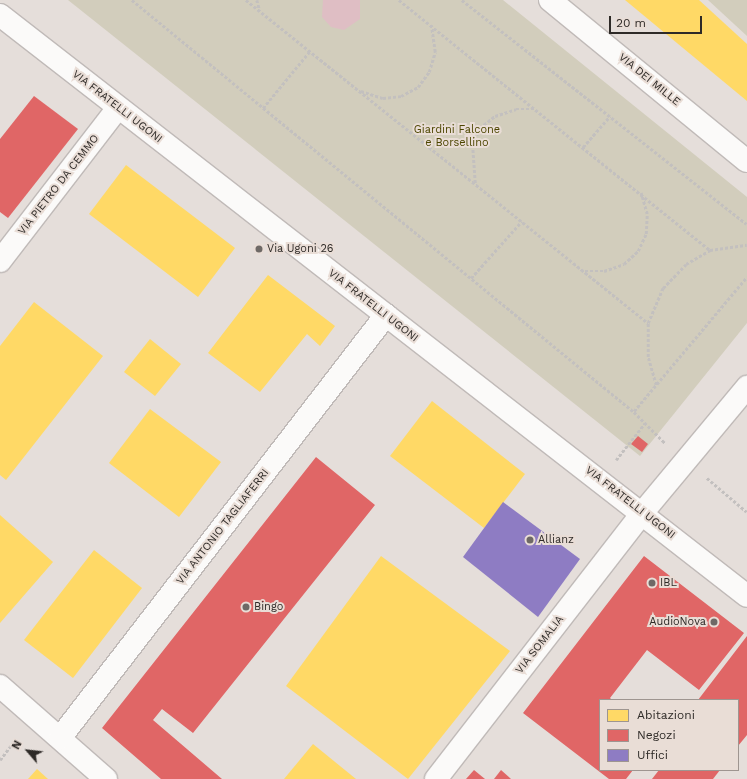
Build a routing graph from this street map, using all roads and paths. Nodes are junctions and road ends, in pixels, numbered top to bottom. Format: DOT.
graph roads {
  1 [pos="132,0"];
  2 [pos="246,0"];
  3 [pos="257,0"];
  4 [pos="399,0"];
  5 [pos="462,0"];
  6 [pos="550,0"];
  7 [pos="260,11"];
  8 [pos="0,15"];
  9 [pos="431,25"];
  10 [pos="310,51"];
  11 [pos="359,90"];
  12 [pos="118,108"];
  13 [pos="263,108"];
  14 [pos="536,109"];
  15 [pos="610,116"];
  16 [pos="584,147"];
  17 [pos="747,161"];
  18 [pos="475,183"];
  19 [pos="641,193"];
  20 [pos="522,221"];
  21 [pos="747,224"];
  22 [pos="747,245"];
  23 [pos="710,250"];
  24 [pos="0,261"];
  25 [pos="584,271"];
  26 [pos="747,277"];
  27 [pos="471,278"];
  28 [pos="386,316"];
  29 [pos="648,323"];
  30 [pos="656,385"];
  31 [pos="747,387"];
  32 [pos="634,412"];
  33 [pos="656,435"];
  34 [pos="701,473"];
  35 [pos="643,512"];
  36 [pos="747,512"];
  37 [pos="747,596"];
  38 [pos="0,686"];
  39 [pos="60,738"];
  40 [pos="15,740"];
  41 [pos="0,760"];
  42 [pos="106,779"];
  43 [pos="436,779"];
  1 -- 13 [label="path"];
  2 -- 7 [label="path"];
  3 -- 7 [label="path"];
  4 -- 9 [label="path"];
  5 -- 15 [label="path"];
  6 -- 17 [label="street, VIA DEI MILLE"];
  7 -- 10 [label="path"];
  8 -- 12 [label="street, VIA FRATELLI UGONI"];
  9 -- 11 [label="path"];
  9 -- 14 [label="path"];
  10 -- 11 [label="path"];
  10 -- 13 [label="path"];
  11 -- 18 [label="path"];
  12 -- 24 [label="street, VIA PIETRO DA CEMMO"];
  12 -- 28 [label="street, VIA FRATELLI UGONI"];
  13 -- 27 [label="path"];
  14 -- 16 [label="path"];
  14 -- 18 [label="path"];
  15 -- 16 [label="path"];
  15 -- 21 [label="path"];
  16 -- 19 [label="path"];
  18 -- 20 [label="path"];
  19 -- 23 [label="path"];
  19 -- 25 [label="path"];
  20 -- 25 [label="path"];
  20 -- 27 [label="path"];
  22 -- 23 [label="path"];
  23 -- 29 [label="path"];
  25 -- 29 [label="path"];
  26 -- 30 [label="path"];
  27 -- 32 [label="path"];
  28 -- 35 [label="street, VIA FRATELLI UGONI"];
  28 -- 39 [label="street, VIA ANTONIO TAGLIAFERRI"];
  29 -- 30 [label="path"];
  30 -- 32 [label="path"];
  31 -- 35 [label="street, VIA SOMALIA"];
  32 -- 33 [label="path"];
  34 -- 36 [label="path"];
  35 -- 37 [label="street, VIA FRATELLI UGONI"];
  35 -- 43 [label="street, VIA SOMALIA"];
  38 -- 39 [label="street"];
  39 -- 42 [label="street"];
  40 -- 41 [label="path"];
}
